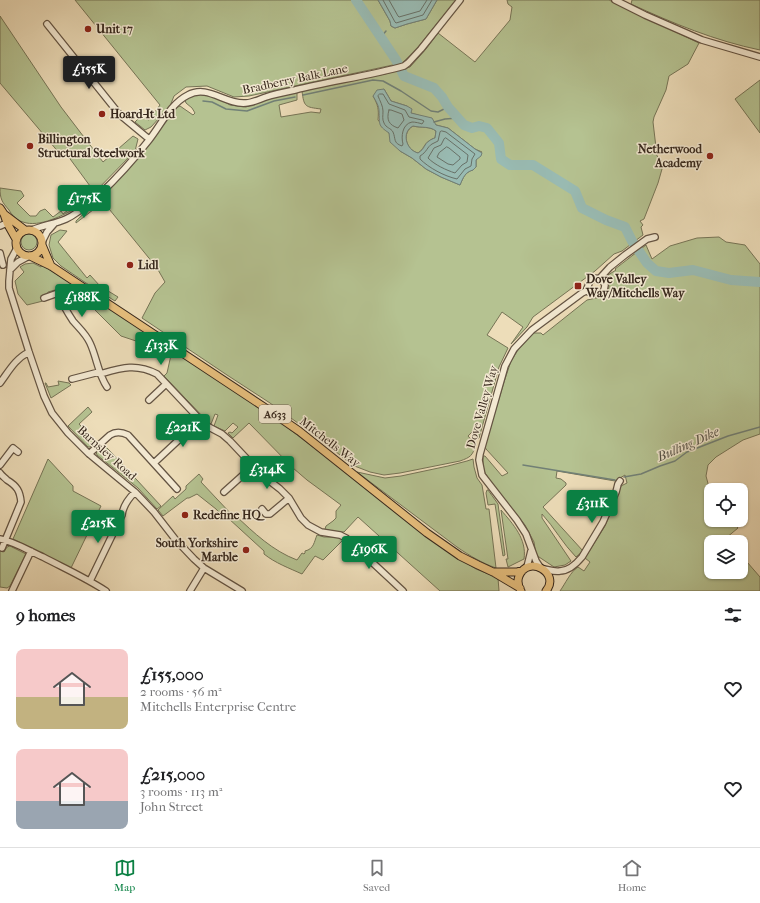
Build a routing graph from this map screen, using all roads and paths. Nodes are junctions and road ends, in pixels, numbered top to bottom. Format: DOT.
graph roads {
  1 [pos="460,0"];
  2 [pos="615,0"];
  3 [pos="47,24"];
  4 [pos="760,57"];
  5 [pos="149,139"];
  6 [pos="2,211"];
  7 [pos="3,224"];
  8 [pos="54,224"];
  9 [pos="28,230"];
  10 [pos="656,237"];
  11 [pos="16,240"];
  12 [pos="42,243"];
  13 [pos="17,248"];
  14 [pos="0,252"];
  15 [pos="29,256"];
  16 [pos="3,265"];
  17 [pos="51,266"];
  18 [pos="10,270"];
  19 [pos="599,279"];
  20 [pos="586,291"];
  21 [pos="44,298"];
  22 [pos="29,352"];
  23 [pos="100,373"];
  24 [pos="72,379"];
  25 [pos="0,383"];
  26 [pos="166,384"];
  27 [pos="107,387"];
  28 [pos="149,400"];
  29 [pos="200,420"];
  30 [pos="18,452"];
  31 [pos="89,454"];
  32 [pos="154,463"];
  33 [pos="0,465"];
  34 [pos="253,466"];
  35 [pos="0,473"];
  36 [pos="620,481"];
  37 [pos="177,490"];
  38 [pos="135,492"];
  39 [pos="224,492"];
  40 [pos="289,498"];
  41 [pos="262,509"];
  42 [pos="3,539"];
  43 [pos="2,548"];
  44 [pos="532,550"];
  45 [pos="31,552"];
  46 [pos="204,568"];
  47 [pos="525,568"];
  48 [pos="542,568"];
  49 [pos="493,572"];
  50 [pos="560,572"];
  51 [pos="90,581"];
  52 [pos="548,587"];
  53 [pos="240,590"];
  54 [pos="520,590"];
  55 [pos="12,591"];
  56 [pos="106,591"];
  57 [pos="190,591"];
  58 [pos="403,591"];
  1 -- 5 [label="street, Bradberry Balk Lane"];
  2 -- 4 [label="street"];
  3 -- 5 [label="street"];
  5 -- 8 [label="street, Bradberry Balk Lane"];
  6 -- 7 [label="main road"];
  6 -- 9 [label="main road"];
  7 -- 11 [label="main road"];
  8 -- 9 [label="street, Bradberry Balk Lane"];
  8 -- 12 [label="street"];
  9 -- 11 [label="main road"];
  9 -- 12 [label="main road"];
  10 -- 19 [label="street"];
  11 -- 13 [label="main road"];
  12 -- 15 [label="main road"];
  12 -- 17 [label="main road"];
  13 -- 15 [label="main road"];
  13 -- 18 [label="street, Barnsley Road"];
  14 -- 16 [label="street"];
  15 -- 17 [label="main road, Mitchells Way"];
  15 -- 18 [label="street"];
  17 -- 49 [label="main road, Mitchells Way / A633"];
  18 -- 22 [label="street, Barnsley Road"];
  19 -- 20 [label="street"];
  19 -- 20 [label="street"];
  20 -- 44 [label="street, Dove Valley Way"];
  21 -- 23 [label="street"];
  22 -- 25 [label="street"];
  22 -- 31 [label="street, Barnsley Road"];
  23 -- 24 [label="street"];
  23 -- 26 [label="street"];
  23 -- 27 [label="street"];
  26 -- 28 [label="street"];
  26 -- 29 [label="street"];
  29 -- 32 [label="street"];
  29 -- 34 [label="street"];
  30 -- 33 [label="street"];
  31 -- 32 [label="street"];
  31 -- 38 [label="street, Barnsley Road"];
  32 -- 37 [label="street"];
  34 -- 39 [label="street"];
  34 -- 40 [label="street"];
  35 -- 42 [label="street"];
  36 -- 50 [label="street"];
  38 -- 46 [label="street, Barnsley Road"];
  38 -- 51 [label="street"];
  40 -- 41 [label="street"];
  40 -- 58 [label="street"];
  42 -- 43 [label="street"];
  42 -- 45 [label="street"];
  44 -- 47 [label="street"];
  44 -- 48 [label="street, Dove Valley Way"];
  45 -- 51 [label="street"];
  45 -- 55 [label="street"];
  46 -- 53 [label="street, Barnsley Road"];
  46 -- 57 [label="street"];
  47 -- 48 [label="main road, Mitchells Way"];
  47 -- 49 [label="main road, Mitchells Way"];
  47 -- 54 [label="main road"];
  48 -- 50 [label="street"];
  48 -- 52 [label="main road"];
  49 -- 54 [label="main road, Mitchells Way / A633"];
  50 -- 52 [label="street"];
  51 -- 56 [label="street"];
}
